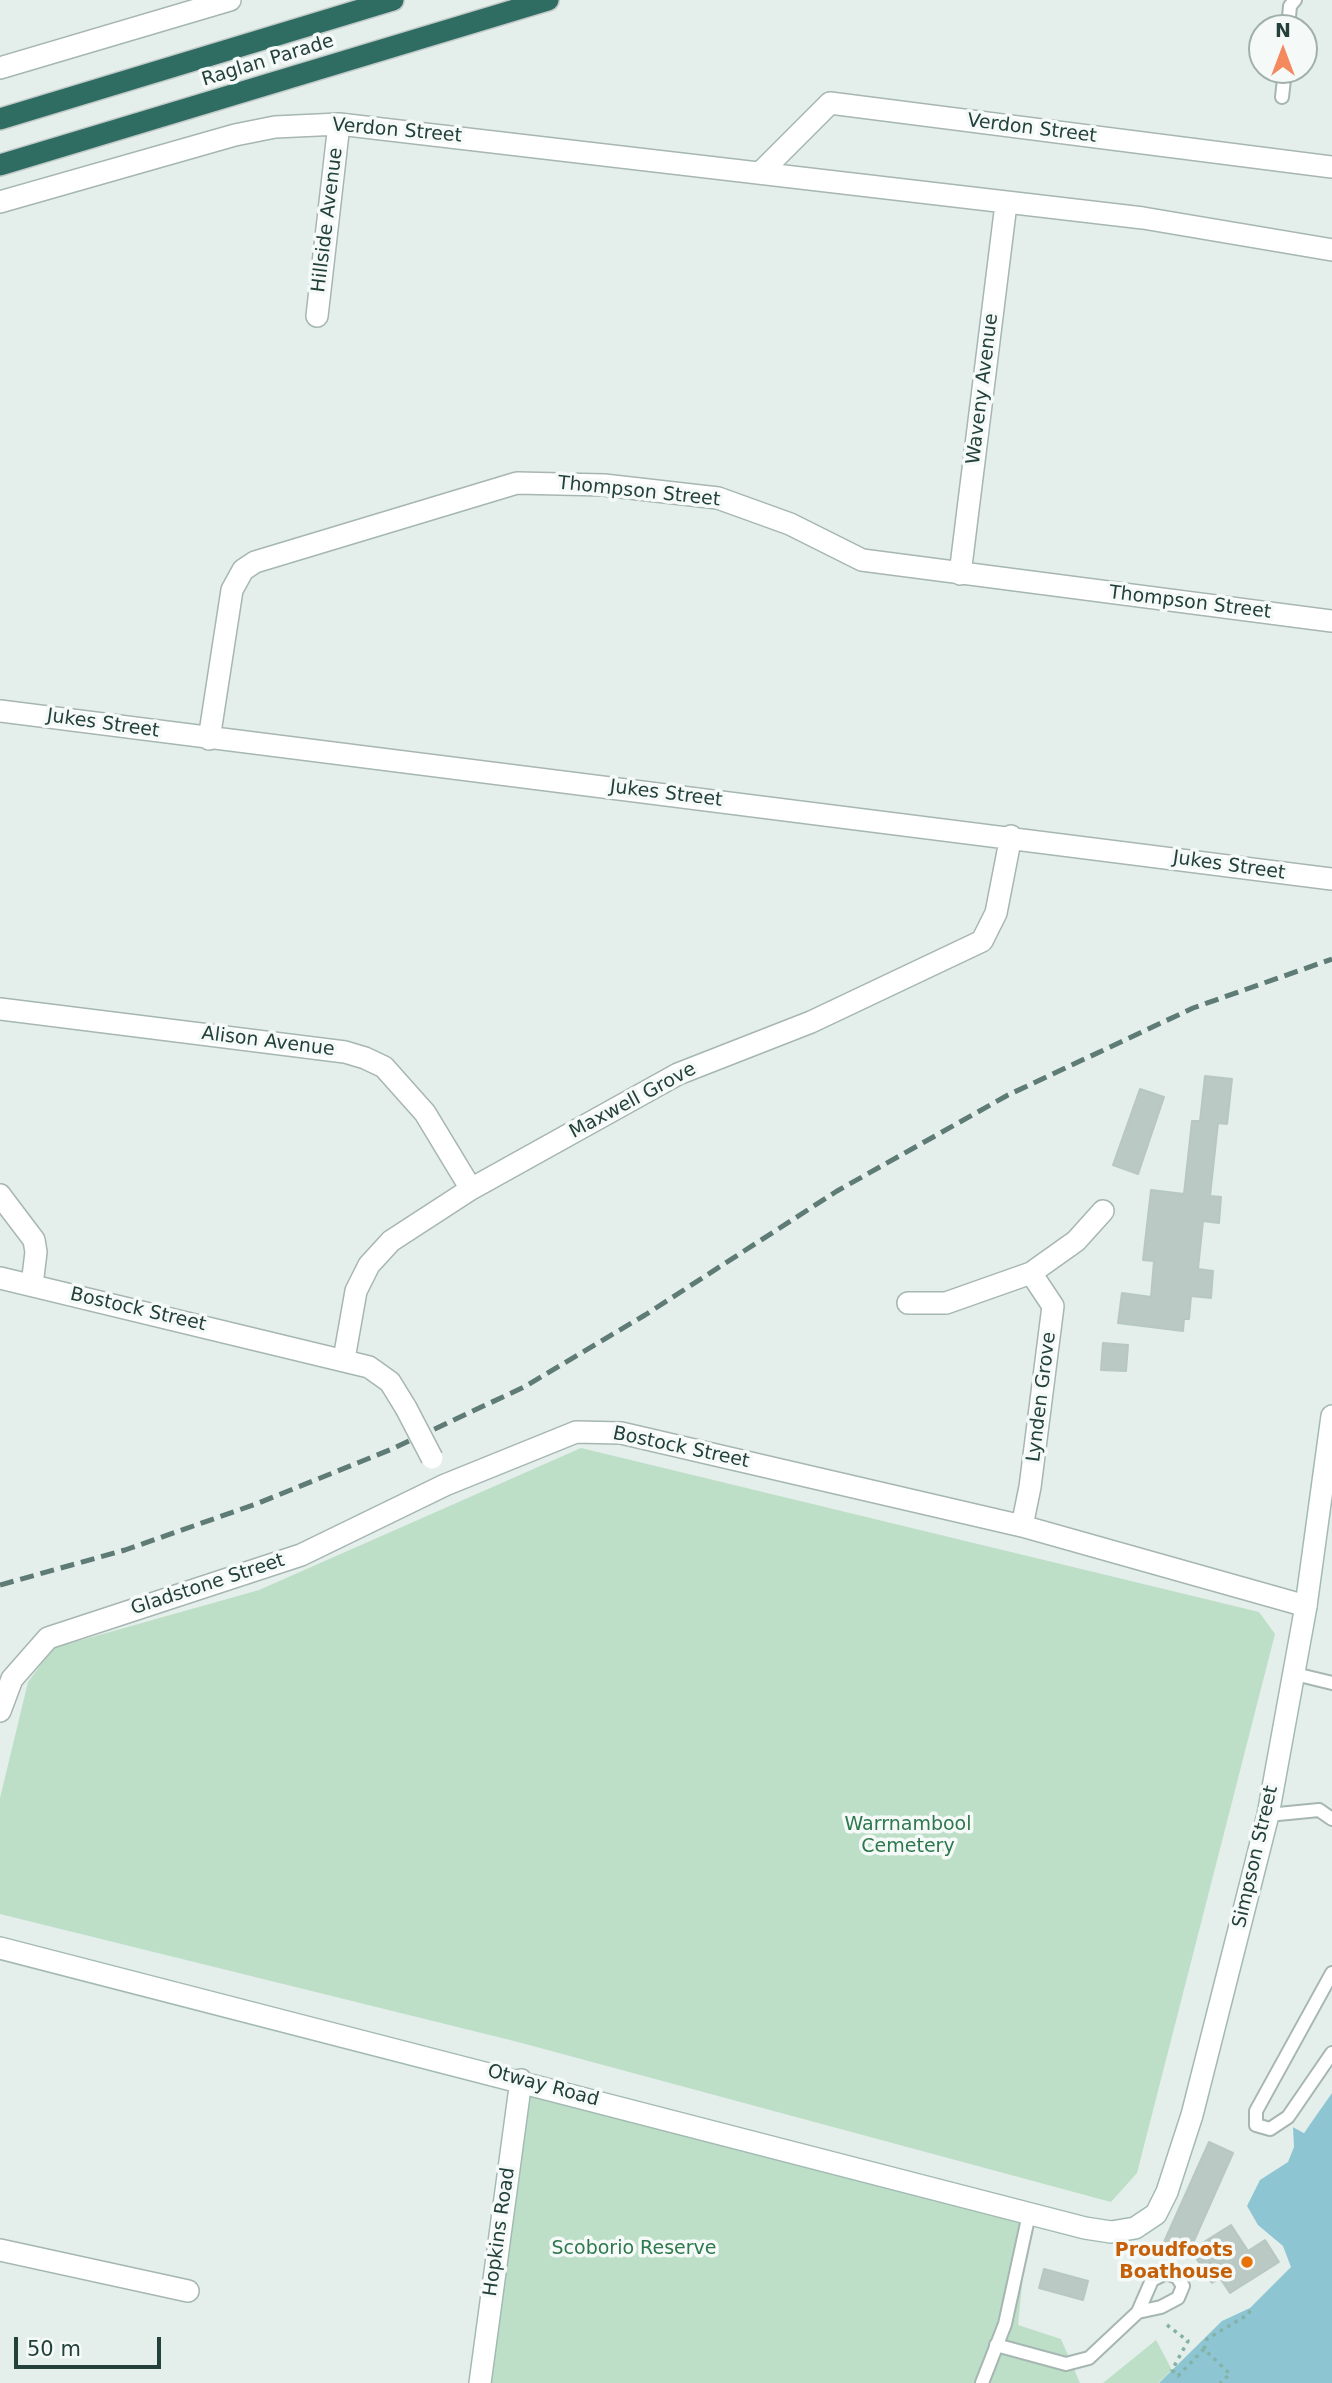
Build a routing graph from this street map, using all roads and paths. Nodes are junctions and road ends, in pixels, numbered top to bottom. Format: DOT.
graph roads {
  1 [pos="230,0"];
  2 [pos="393,0"];
  3 [pos="548,0"];
  4 [pos="0,68"];
  5 [pos="1283,84"];
  6 [pos="1282,97"];
  7 [pos="0,119"];
  8 [pos="339,124"];
  9 [pos="0,165"];
  10 [pos="1332,167"];
  11 [pos="760,173"];
  12 [pos="0,202"];
  13 [pos="1006,204"];
  14 [pos="1332,250"];
  15 [pos="317,316"];
  16 [pos="960,574"];
  17 [pos="1332,621"];
  18 [pos="0,711"];
  19 [pos="209,738"];
  20 [pos="1011,836"];
  21 [pos="1332,880"];
  22 [pos="0,1009"];
  23 [pos="471,1189"];
  24 [pos="0,1195"];
  25 [pos="1103,1211"];
  26 [pos="1031,1273"];
  27 [pos="0,1278"];
  28 [pos="32,1285"];
  29 [pos="908,1303"];
  30 [pos="344,1359"];
  31 [pos="1332,1416"];
  32 [pos="445,1485"];
  33 [pos="1022,1526"];
  34 [pos="1306,1606"];
  35 [pos="1295,1674"];
  36 [pos="1332,1683"];
  37 [pos="0,1711"];
  38 [pos="1268,1815"];
  39 [pos="1332,1819"];
  40 [pos="0,1948"];
  41 [pos="1332,1972"];
  42 [pos="1332,2053"];
  43 [pos="521,2080"];
  44 [pos="1029,2214"];
  45 [pos="1085,2228"];
  46 [pos="0,2250"];
  47 [pos="188,2291"];
  48 [pos="1250,2308"];
  49 [pos="1138,2312"];
  50 [pos="1167,2325"];
  51 [pos="996,2345"];
  52 [pos="1204,2349"];
  53 [pos="480,2383"];
  54 [pos="982,2383"];
  55 [pos="1220,2383"];
  1 -- 4 [label="street"];
  2 -- 7 [label="highway, Raglan Parade"];
  3 -- 9 [label="highway, Raglan Parade"];
  5 -- 6 [label="lane"];
  8 -- 11 [label="street, Verdon Street"];
  8 -- 12 [label="street, Verdon Street"];
  8 -- 15 [label="street, Hillside Avenue"];
  10 -- 11 [label="street, Verdon Street"];
  11 -- 13 [label="street, Verdon Street"];
  13 -- 14 [label="street, Verdon Street"];
  13 -- 16 [label="street, Waveny Avenue"];
  16 -- 17 [label="street, Thompson Street"];
  16 -- 19 [label="street, Thompson Street"];
  18 -- 19 [label="street, Jukes Street"];
  19 -- 20 [label="street, Jukes Street"];
  20 -- 21 [label="street, Jukes Street"];
  20 -- 23 [label="street, Maxwell Grove"];
  22 -- 23 [label="street, Alison Avenue"];
  23 -- 30 [label="street, Maxwell Grove"];
  24 -- 28 [label="street"];
  25 -- 26 [label="street"];
  26 -- 29 [label="street"];
  26 -- 33 [label="street, Lynden Grove"];
  27 -- 28 [label="street, Bostock Street"];
  28 -- 30 [label="street, Bostock Street"];
  30 -- 32 [label="street, Bostock Street, bridge"];
  31 -- 34 [label="street, Simpson Street"];
  32 -- 33 [label="street, Bostock Street"];
  32 -- 37 [label="street, Gladstone Street"];
  33 -- 34 [label="street, Bostock Street"];
  34 -- 35 [label="street, Simpson Street"];
  35 -- 36 [label="lane"];
  35 -- 38 [label="street, Simpson Street"];
  38 -- 39 [label="lane"];
  38 -- 45 [label="street, Simpson Street"];
  40 -- 43 [label="street, Otway Road"];
  41 -- 42 [label="lane"];
  43 -- 44 [label="street, Otway Road"];
  43 -- 53 [label="street, Hopkins Road"];
  44 -- 45 [label="street, Otway Road"];
  44 -- 51 [label="lane"];
  46 -- 47 [label="street"];
  48 -- 52 [label="path"];
  49 -- 51 [label="lane"];
  50 -- 52 [label="path"];
  51 -- 54 [label="lane"];
  52 -- 55 [label="path"];
}
